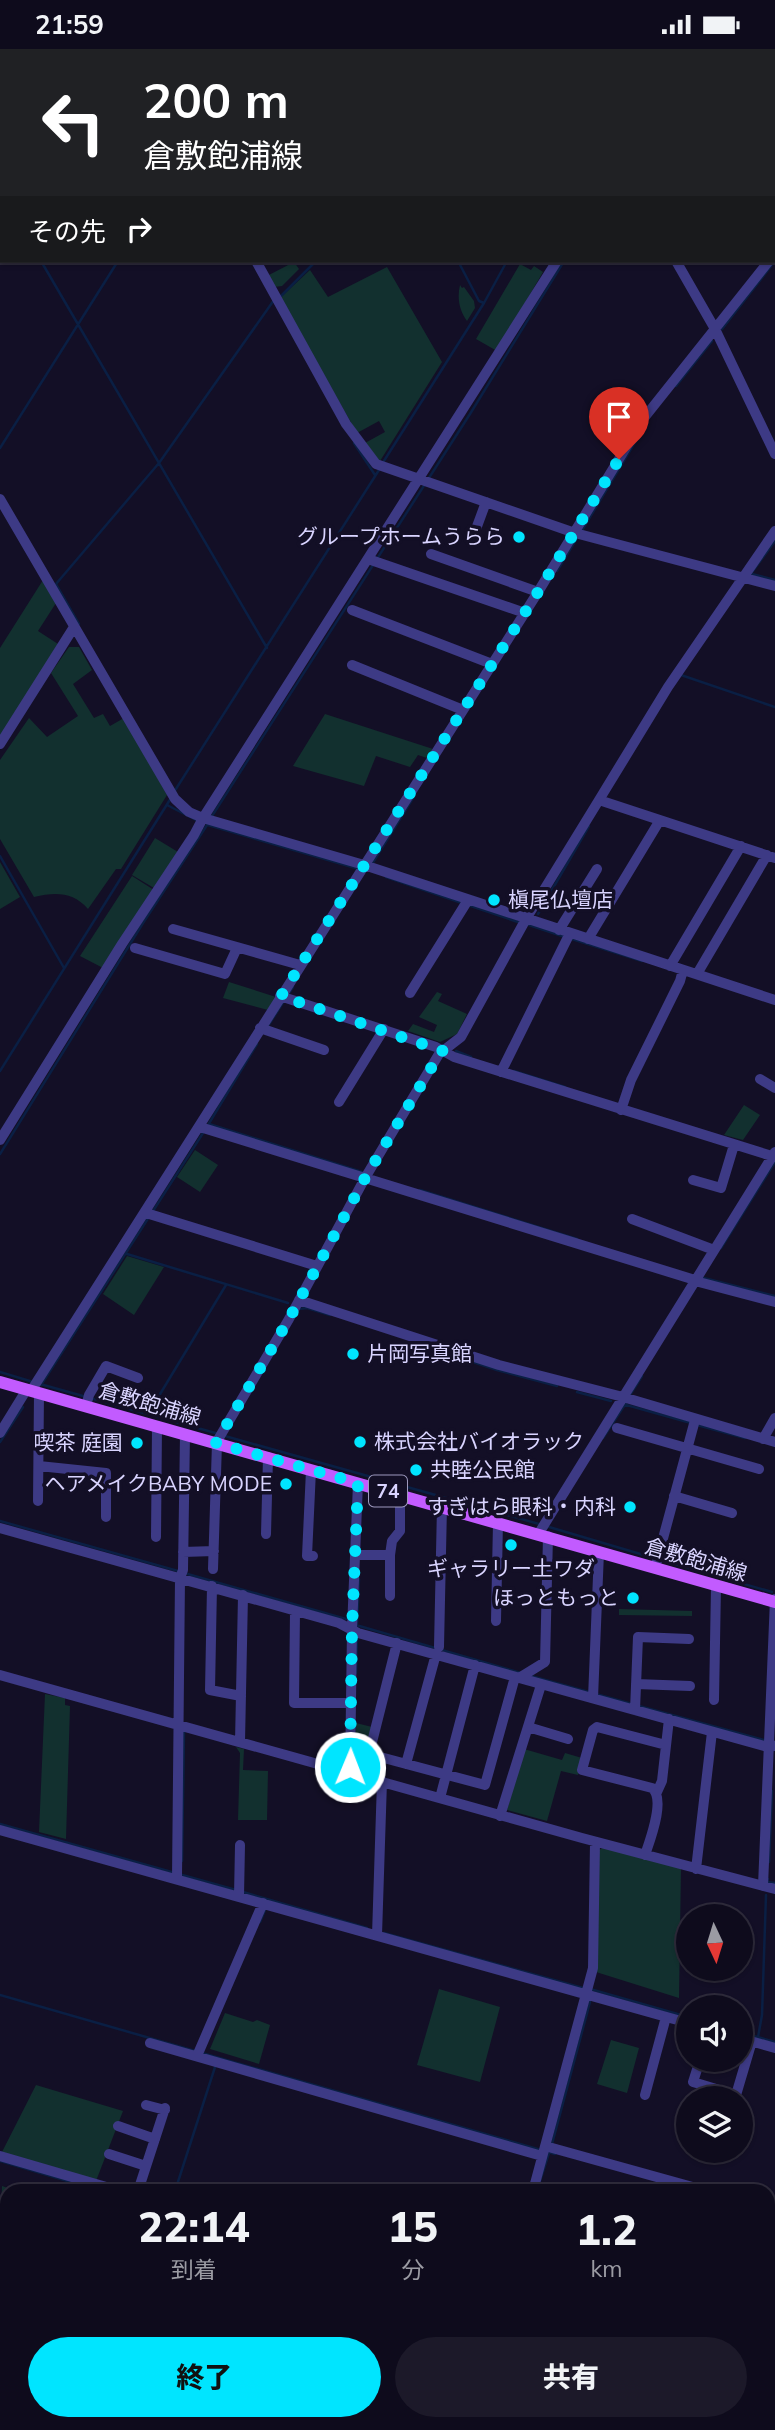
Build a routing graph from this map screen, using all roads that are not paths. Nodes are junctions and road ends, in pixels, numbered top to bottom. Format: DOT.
graph roads {
  1 [pos="257,263"];
  2 [pos="556,263"];
  3 [pos="677,263"];
  4 [pos="767,263"];
  5 [pos="715,329"];
  6 [pos="775,454"];
  7 [pos="424,480"];
  8 [pos="0,499"];
  9 [pos="486,502"];
  10 [pos="775,531"];
  11 [pos="578,534"];
  12 [pos="472,540"];
  13 [pos="431,554"];
  14 [pos="373,561"];
  15 [pos="742,577"];
  16 [pos="775,586"];
  17 [pos="538,592"];
  18 [pos="352,610"];
  19 [pos="525,613"];
  20 [pos="74,628"];
  21 [pos="492,664"];
  22 [pos="352,665"];
  23 [pos="463,710"];
  24 [pos="0,744"];
  25 [pos="601,801"];
  26 [pos="660,820"];
  27 [pos="205,821"];
  28 [pos="741,846"];
  29 [pos="771,857"];
  30 [pos="365,867"];
  31 [pos="597,869"];
  32 [pos="466,903"];
  33 [pos="526,919"];
  34 [pos="173,929"];
  35 [pos="566,935"];
  36 [pos="588,939"];
  37 [pos="135,948"];
  38 [pos="237,948"];
  39 [pos="300,965"];
  40 [pos="670,965"];
  41 [pos="682,972"];
  42 [pos="696,974"];
  43 [pos="410,993"];
  44 [pos="284,997"];
  45 [pos="775,1000"];
  46 [pos="263,1029"];
  47 [pos="384,1029"];
  48 [pos="324,1050"];
  49 [pos="443,1051"];
  50 [pos="502,1069"];
  51 [pos="760,1079"];
  52 [pos="775,1088"];
  53 [pos="339,1102"];
  54 [pos="622,1106"];
  55 [pos="200,1127"];
  56 [pos="0,1140"];
  57 [pos="734,1145"];
  58 [pos="774,1156"];
  59 [pos="367,1178"];
  60 [pos="694,1179"];
  61 [pos="149,1214"];
  62 [pos="632,1219"];
  63 [pos="714,1250"];
  64 [pos="317,1266"];
  65 [pos="698,1280"];
  66 [pos="299,1300"];
  67 [pos="775,1302"];
  68 [pos="138,1378"];
  69 [pos="0,1382"];
  70 [pos="34,1388"];
  71 [pos="623,1397"];
  72 [pos="87,1400"];
  73 [pos="775,1418"];
  74 [pos="695,1423"];
  75 [pos="157,1426"];
  76 [pos="617,1428"];
  77 [pos="0,1433"];
  78 [pos="185,1434"];
  79 [pos="218,1439"];
  80 [pos="763,1439"];
  81 [pos="775,1442"];
  82 [pos="686,1448"];
  83 [pos="268,1457"];
  84 [pos="39,1466"];
  85 [pos="759,1469"];
  86 [pos="311,1470"];
  87 [pos="358,1483"];
  88 [pos="400,1495"];
  89 [pos="674,1496"];
  90 [pos="38,1501"];
  91 [pos="442,1506"];
  92 [pos="732,1513"];
  93 [pos="106,1517"];
  94 [pos="498,1522"];
  95 [pos="0,1528"];
  96 [pos="266,1534"];
  97 [pos="543,1535"];
  98 [pos="156,1537"];
  99 [pos="214,1551"];
  100 [pos="183,1552"];
  101 [pos="599,1552"];
  102 [pos="358,1555"];
  103 [pos="390,1555"];
  104 [pos="313,1556"];
  105 [pos="657,1561"];
  106 [pos="213,1569"];
  107 [pos="182,1574"];
  108 [pos="716,1585"];
  109 [pos="212,1586"];
  110 [pos="243,1595"];
  111 [pos="390,1596"];
  112 [pos="775,1601"];
  113 [pos="295,1611"];
  114 [pos="496,1621"];
  115 [pos="352,1629"];
  116 [pos="689,1639"];
  117 [pos="397,1643"];
  118 [pos="438,1650"];
  119 [pos="475,1665"];
  120 [pos="0,1675"];
  121 [pos="522,1676"];
  122 [pos="636,1684"];
  123 [pos="541,1685"];
  124 [pos="690,1686"];
  125 [pos="593,1695"];
  126 [pos="241,1696"];
  127 [pos="714,1700"];
  128 [pos="351,1703"];
  129 [pos="636,1706"];
  130 [pos="669,1719"];
  131 [pos="179,1726"];
  132 [pos="528,1727"];
  133 [pos="712,1732"];
  134 [pos="568,1739"];
  135 [pos="240,1740"];
  136 [pos="666,1745"];
  137 [pos="771,1745"];
  138 [pos="406,1764"];
  139 [pos="350,1770"];
  140 [pos="446,1775"];
  141 [pos="382,1781"];
  142 [pos="657,1792"];
  143 [pos="440,1795"];
  144 [pos="501,1812"];
  145 [pos="0,1830"];
  146 [pos="595,1842"];
  147 [pos="240,1845"];
  148 [pos="646,1852"];
  149 [pos="697,1866"];
  150 [pos="177,1875"];
  151 [pos="763,1886"];
  152 [pos="775,1889"];
  153 [pos="239,1892"];
  154 [pos="263,1903"];
  155 [pos="378,1932"];
  156 [pos="588,1991"];
  157 [pos="666,2017"];
  158 [pos="676,2020"];
  159 [pos="753,2041"];
  160 [pos="150,2043"];
  161 [pos="775,2047"];
  162 [pos="198,2053"];
  163 [pos="696,2072"];
  164 [pos="743,2072"];
  165 [pos="645,2095"];
  166 [pos="146,2105"];
  167 [pos="118,2126"];
  168 [pos="155,2139"];
  169 [pos="546,2150"];
  170 [pos="109,2154"];
  171 [pos="0,2156"];
  172 [pos="146,2165"];
  173 [pos="83,2184"];
  174 [pos="140,2184"];
  175 [pos="535,2184"];
  176 [pos="680,2184"];
  1 -- 7 [label="street"];
  2 -- 7 [label="street"];
  3 -- 5 [label="street"];
  4 -- 5 [label="street"];
  5 -- 6 [label="street"];
  5 -- 11 [label="street"];
  7 -- 9 [label="street"];
  7 -- 14 [label="street"];
  8 -- 20 [label="street"];
  9 -- 11 [label="street"];
  9 -- 12 [label="street"];
  10 -- 15 [label="street"];
  11 -- 15 [label="street"];
  11 -- 17 [label="street"];
  13 -- 17 [label="street"];
  14 -- 19 [label="street"];
  14 -- 27 [label="street"];
  15 -- 16 [label="street"];
  15 -- 25 [label="street"];
  17 -- 19 [label="street"];
  18 -- 21 [label="street"];
  19 -- 21 [label="street"];
  20 -- 24 [label="street"];
  20 -- 27 [label="street"];
  21 -- 23 [label="street"];
  22 -- 23 [label="street"];
  23 -- 30 [label="street"];
  25 -- 26 [label="street"];
  25 -- 33 [label="street"];
  26 -- 28 [label="street"];
  26 -- 36 [label="street"];
  27 -- 30 [label="street"];
  27 -- 56 [label="street"];
  28 -- 29 [label="street"];
  28 -- 40 [label="street"];
  29 -- 42 [label="street"];
  30 -- 32 [label="street"];
  30 -- 39 [label="street"];
  31 -- 35 [label="street"];
  32 -- 33 [label="street"];
  32 -- 43 [label="street"];
  33 -- 35 [label="street"];
  33 -- 49 [label="street"];
  34 -- 38 [label="street"];
  35 -- 36 [label="street"];
  35 -- 50 [label="street"];
  36 -- 40 [label="street"];
  37 -- 38 [label="street"];
  38 -- 39 [label="street"];
  39 -- 44 [label="street"];
  40 -- 41 [label="street"];
  41 -- 42 [label="street"];
  41 -- 54 [label="street"];
  42 -- 45 [label="street"];
  44 -- 46 [label="street"];
  44 -- 47 [label="street"];
  46 -- 48 [label="street"];
  46 -- 55 [label="street"];
  47 -- 49 [label="street"];
  47 -- 53 [label="street"];
  49 -- 50 [label="street"];
  49 -- 59 [label="street"];
  50 -- 54 [label="street"];
  51 -- 52 [label="street"];
  54 -- 57 [label="street"];
  55 -- 59 [label="street"];
  55 -- 61 [label="street"];
  57 -- 58 [label="street"];
  57 -- 60 [label="street"];
  58 -- 63 [label="street"];
  59 -- 64 [label="street"];
  59 -- 65 [label="street"];
  61 -- 64 [label="street"];
  61 -- 70 [label="street"];
  62 -- 63 [label="street"];
  63 -- 65 [label="street"];
  64 -- 66 [label="street"];
  65 -- 67 [label="street"];
  65 -- 71 [label="street"];
  66 -- 71 [label="street"];
  66 -- 79 [label="street"];
  68 -- 72 [label="street"];
  69 -- 70 [label="main road, 倉敷飽浦線 / 74"];
  70 -- 72 [label="main road, 倉敷飽浦線 / 74"];
  70 -- 77 [label="street"];
  70 -- 84 [label="street"];
  71 -- 74 [label="street"];
  71 -- 97 [label="street"];
  72 -- 75 [label="main road, 倉敷飽浦線 / 74"];
  73 -- 80 [label="street"];
  74 -- 80 [label="street"];
  74 -- 82 [label="street"];
  75 -- 78 [label="main road, 倉敷飽浦線 / 74"];
  75 -- 98 [label="street"];
  76 -- 82 [label="street"];
  78 -- 79 [label="main road, 倉敷飽浦線 / 74"];
  78 -- 100 [label="street"];
  79 -- 83 [label="main road, 倉敷飽浦線 / 74"];
  79 -- 99 [label="street"];
  80 -- 81 [label="street"];
  82 -- 85 [label="street"];
  82 -- 89 [label="street"];
  83 -- 86 [label="main road, 倉敷飽浦線 / 74"];
  83 -- 96 [label="street"];
  84 -- 90 [label="street"];
  84 -- 93 [label="street"];
  86 -- 87 [label="main road, 倉敷飽浦線 / 74"];
  86 -- 104 [label="street"];
  87 -- 88 [label="main road, 倉敷飽浦線 / 74"];
  87 -- 102 [label="street"];
  88 -- 91 [label="main road, 倉敷飽浦線 / 74"];
  88 -- 103 [label="street"];
  89 -- 92 [label="street"];
  89 -- 105 [label="street"];
  91 -- 94 [label="main road, 倉敷飽浦線 / 74"];
  91 -- 118 [label="street"];
  94 -- 97 [label="main road, 倉敷飽浦線 / 74"];
  94 -- 114 [label="street"];
  95 -- 107 [label="street"];
  97 -- 101 [label="main road, 倉敷飽浦線 / 74"];
  97 -- 121 [label="street"];
  99 -- 100 [label="street"];
  99 -- 106 [label="street"];
  100 -- 107 [label="street"];
  101 -- 105 [label="main road, 倉敷飽浦線 / 74"];
  101 -- 125 [label="street"];
  102 -- 103 [label="street"];
  102 -- 115 [label="street"];
  103 -- 111 [label="street"];
  105 -- 108 [label="main road, 倉敷飽浦線 / 74"];
  107 -- 109 [label="street"];
  107 -- 131 [label="street"];
  108 -- 112 [label="main road, 倉敷飽浦線 / 74"];
  108 -- 127 [label="street"];
  109 -- 110 [label="street"];
  109 -- 126 [label="street"];
  110 -- 113 [label="street"];
  110 -- 126 [label="street"];
  112 -- 137 [label="street"];
  113 -- 115 [label="street"];
  113 -- 128 [label="street"];
  115 -- 117 [label="street"];
  115 -- 128 [label="street"];
  116 -- 122 [label="street"];
  117 -- 118 [label="street"];
  117 -- 138 [label="street"];
  118 -- 119 [label="street"];
  118 -- 138 [label="street"];
  119 -- 121 [label="street"];
  119 -- 140 [label="street"];
  120 -- 131 [label="street"];
  121 -- 123 [label="street"];
  121 -- 140 [label="street"];
  122 -- 124 [label="street"];
  122 -- 129 [label="street"];
  123 -- 125 [label="street"];
  123 -- 132 [label="street"];
  125 -- 129 [label="street"];
  126 -- 135 [label="street"];
  128 -- 139 [label="street"];
  129 -- 130 [label="street"];
  130 -- 133 [label="street"];
  130 -- 136 [label="street"];
  131 -- 135 [label="street"];
  131 -- 150 [label="street"];
  132 -- 134 [label="street"];
  132 -- 144 [label="street"];
  133 -- 137 [label="street"];
  133 -- 149 [label="street"];
  135 -- 139 [label="street"];
  136 -- 142 [label="street"];
  136 -- 142 [label="street"];
  137 -- 151 [label="street"];
  138 -- 140 [label="street"];
  139 -- 141 [label="street"];
  140 -- 143 [label="street"];
  141 -- 143 [label="street"];
  141 -- 155 [label="street"];
  142 -- 148 [label="street"];
  143 -- 144 [label="street"];
  144 -- 146 [label="street"];
  145 -- 150 [label="street"];
  146 -- 148 [label="street"];
  146 -- 156 [label="street"];
  147 -- 153 [label="street"];
  148 -- 149 [label="street"];
  149 -- 151 [label="street"];
  150 -- 153 [label="street"];
  151 -- 152 [label="street"];
  153 -- 154 [label="street"];
  154 -- 155 [label="street"];
  154 -- 162 [label="street"];
  155 -- 156 [label="street"];
  156 -- 157 [label="street"];
  156 -- 169 [label="street"];
  157 -- 158 [label="street"];
  157 -- 165 [label="street"];
  159 -- 161 [label="street"];
  160 -- 162 [label="street"];
  162 -- 169 [label="street"];
  163 -- 164 [label="street"];
  166 -- 168 [label="street"];
  167 -- 168 [label="street"];
  168 -- 172 [label="street"];
  169 -- 175 [label="street"];
  169 -- 176 [label="street"];
  170 -- 172 [label="street"];
  171 -- 173 [label="street"];
  172 -- 174 [label="street"];
}
